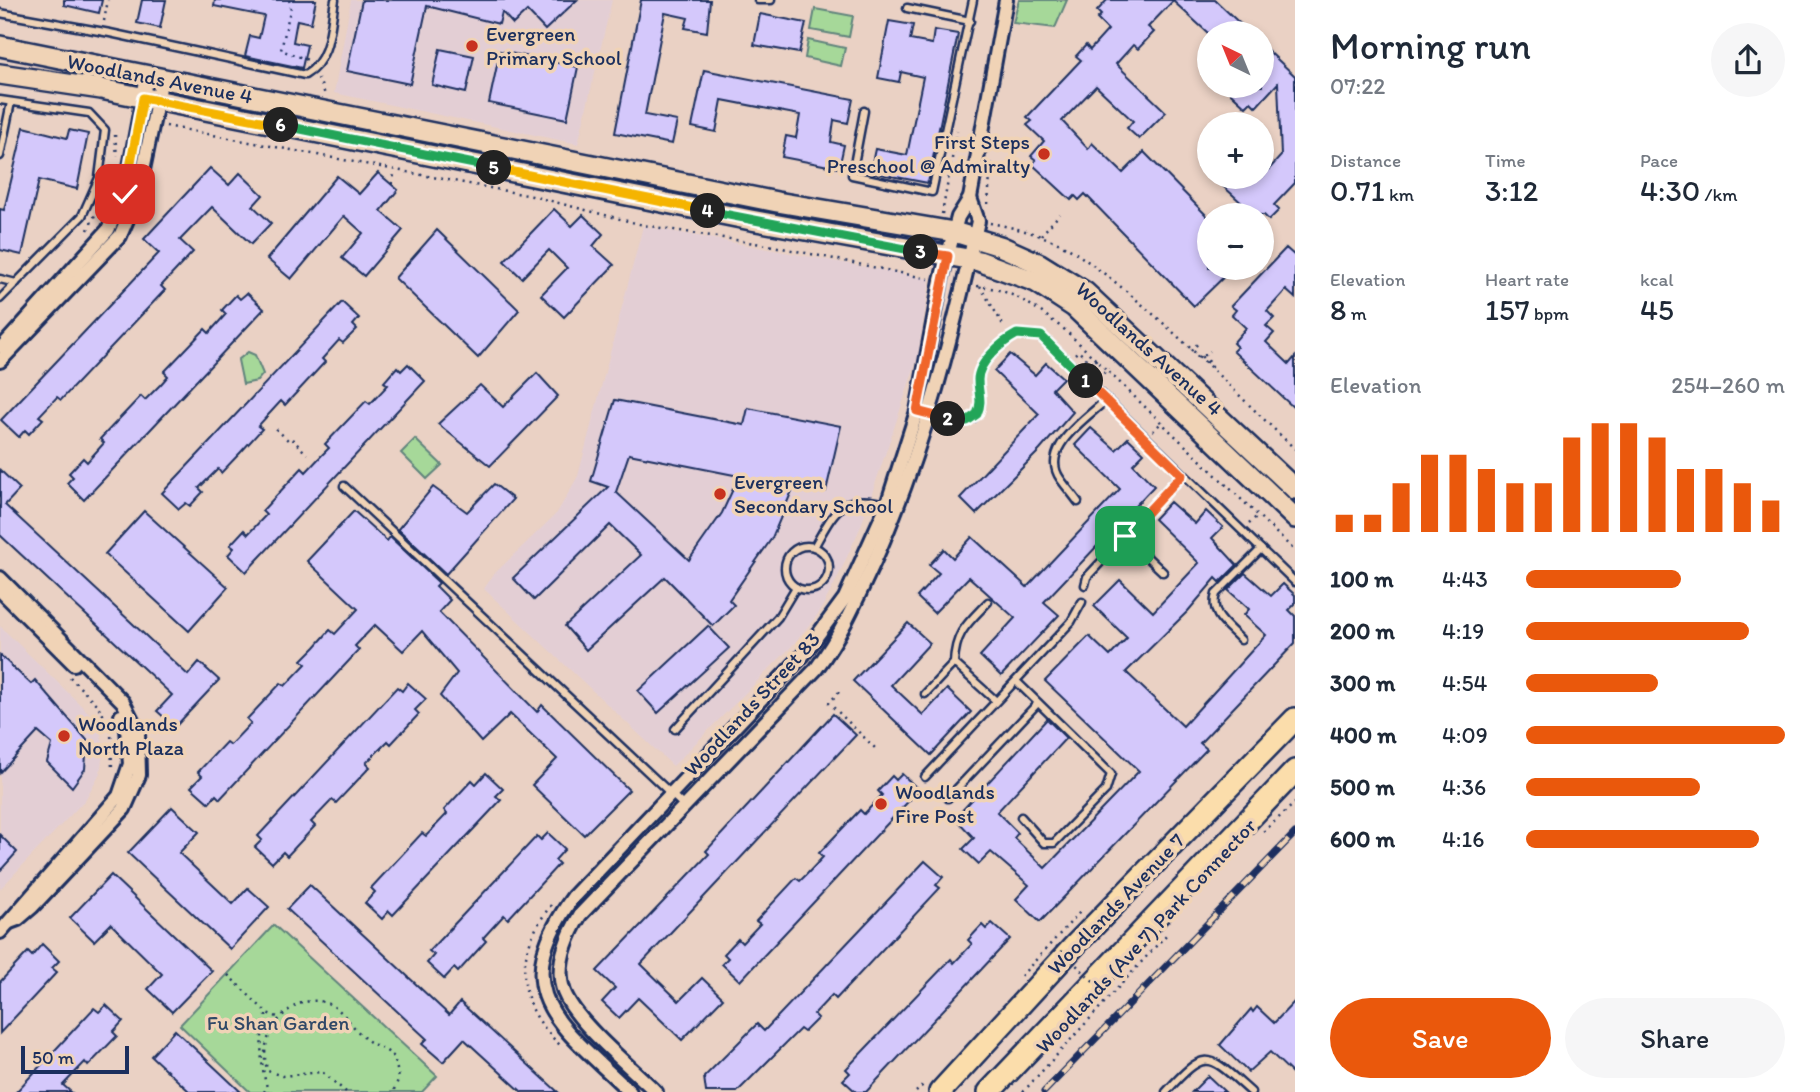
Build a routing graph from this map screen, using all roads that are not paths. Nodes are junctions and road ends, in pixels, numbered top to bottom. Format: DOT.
graph roads {
  1 [pos="335,0"];
  2 [pos="758,0"];
  3 [pos="771,0"];
  4 [pos="973,0"];
  5 [pos="1006,0"];
  6 [pos="907,8"];
  7 [pos="0,13"];
  8 [pos="970,22"];
  9 [pos="0,46"];
  10 [pos="0,74"];
  11 [pos="155,77"];
  12 [pos="149,99"];
  13 [pos="0,100"];
  14 [pos="11,102"];
  15 [pos="864,111"];
  16 [pos="0,156"];
  17 [pos="970,198"];
  18 [pos="980,229"];
  19 [pos="954,232"];
  20 [pos="958,258"];
  21 [pos="0,279"];
  22 [pos="16,283"];
  23 [pos="0,299"];
  24 [pos="0,349"];
  25 [pos="0,361"];
  26 [pos="1106,400"];
  27 [pos="923,412"];
  28 [pos="1182,475"];
  29 [pos="344,486"];
  30 [pos="1295,489"];
  31 [pos="1078,502"];
  32 [pos="892,507"];
  33 [pos="1295,518"];
  34 [pos="1125,536"];
  35 [pos="814,547"];
  36 [pos="1261,550"];
  37 [pos="1163,572"];
  38 [pos="0,578"];
  39 [pos="1295,582"];
  40 [pos="1084,585"];
  41 [pos="796,587"];
  42 [pos="0,590"];
  43 [pos="988,601"];
  44 [pos="1083,603"];
  45 [pos="36,620"];
  46 [pos="1241,640"];
  47 [pos="803,655"];
  48 [pos="954,663"];
  49 [pos="816,669"];
  50 [pos="1016,681"];
  51 [pos="925,694"];
  52 [pos="995,700"];
  53 [pos="1038,703"];
  54 [pos="1295,719"];
  55 [pos="675,729"];
  56 [pos="925,777"];
  57 [pos="1291,779"];
  58 [pos="671,794"];
  59 [pos="948,798"];
  60 [pos="684,806"];
  61 [pos="1021,817"];
  62 [pos="0,932"];
  63 [pos="651,1090"];
  64 [pos="630,1092"];
  65 [pos="940,1092"];
  66 [pos="989,1092"];
  67 [pos="1166,1092"];
  68 [pos="1251,1092"];
  1 -- 7 [label="lane"];
  2 -- 3 [label="lane"];
  4 -- 8 [label="lane"];
  5 -- 17 [label="street"];
  6 -- 8 [label="lane"];
  8 -- 15 [label="lane"];
  9 -- 11 [label="main road, Woodlands Avenue 4"];
  10 -- 12 [label="main road, Woodlands Avenue 4"];
  11 -- 12 [label="street"];
  11 -- 19 [label="main road, Woodlands Avenue 4"];
  12 -- 20 [label="main road, Woodlands Avenue 4"];
  12 -- 24 [label="street"];
  12 -- 25 [label="street"];
  13 -- 14 [label="lane"];
  14 -- 16 [label="lane"];
  14 -- 22 [label="lane"];
  17 -- 18 [label="street, Woodlands Street 83"];
  17 -- 19 [label="street"];
  18 -- 19 [label="main road, Woodlands Avenue 4"];
  18 -- 20 [label="street, Woodlands Street 83"];
  18 -- 30 [label="main road, Woodlands Avenue 4"];
  19 -- 20 [label="street"];
  20 -- 27 [label="street, Woodlands Street 83"];
  20 -- 27 [label="street, Woodlands Street 83"];
  20 -- 33 [label="main road, Woodlands Avenue 4"];
  21 -- 22 [label="lane"];
  22 -- 23 [label="lane"];
  26 -- 27 [label="lane"];
  26 -- 28 [label="lane"];
  26 -- 31 [label="lane"];
  27 -- 32 [label="street, Woodlands Street 83"];
  28 -- 34 [label="lane"];
  28 -- 36 [label="lane"];
  29 -- 58 [label="lane"];
  32 -- 35 [label="lane"];
  32 -- 47 [label="street, Woodlands Street 83"];
  32 -- 49 [label="street, Woodlands Street 83"];
  34 -- 37 [label="lane"];
  34 -- 40 [label="lane"];
  35 -- 41 [label="lane"];
  35 -- 41 [label="lane"];
  36 -- 39 [label="lane"];
  36 -- 46 [label="lane"];
  38 -- 45 [label="street"];
  41 -- 55 [label="lane"];
  42 -- 45 [label="street"];
  43 -- 48 [label="lane"];
  44 -- 50 [label="lane"];
  45 -- 62 [label="street"];
  47 -- 49 [label="lane"];
  47 -- 58 [label="street, Woodlands Street 83"];
  48 -- 51 [label="lane"];
  48 -- 52 [label="lane"];
  49 -- 60 [label="street, Woodlands Street 83"];
  50 -- 52 [label="lane"];
  50 -- 53 [label="lane"];
  52 -- 56 [label="lane"];
  53 -- 59 [label="lane"];
  53 -- 61 [label="lane"];
  54 -- 65 [label="main road, Woodlands Avenue 7"];
  57 -- 66 [label="main road, Woodlands Avenue 7"];
  58 -- 60 [label="lane"];
  58 -- 64 [label="street, Woodlands Street 83"];
  60 -- 63 [label="street, Woodlands Street 83"];
  67 -- 68 [label="lane"];
}
